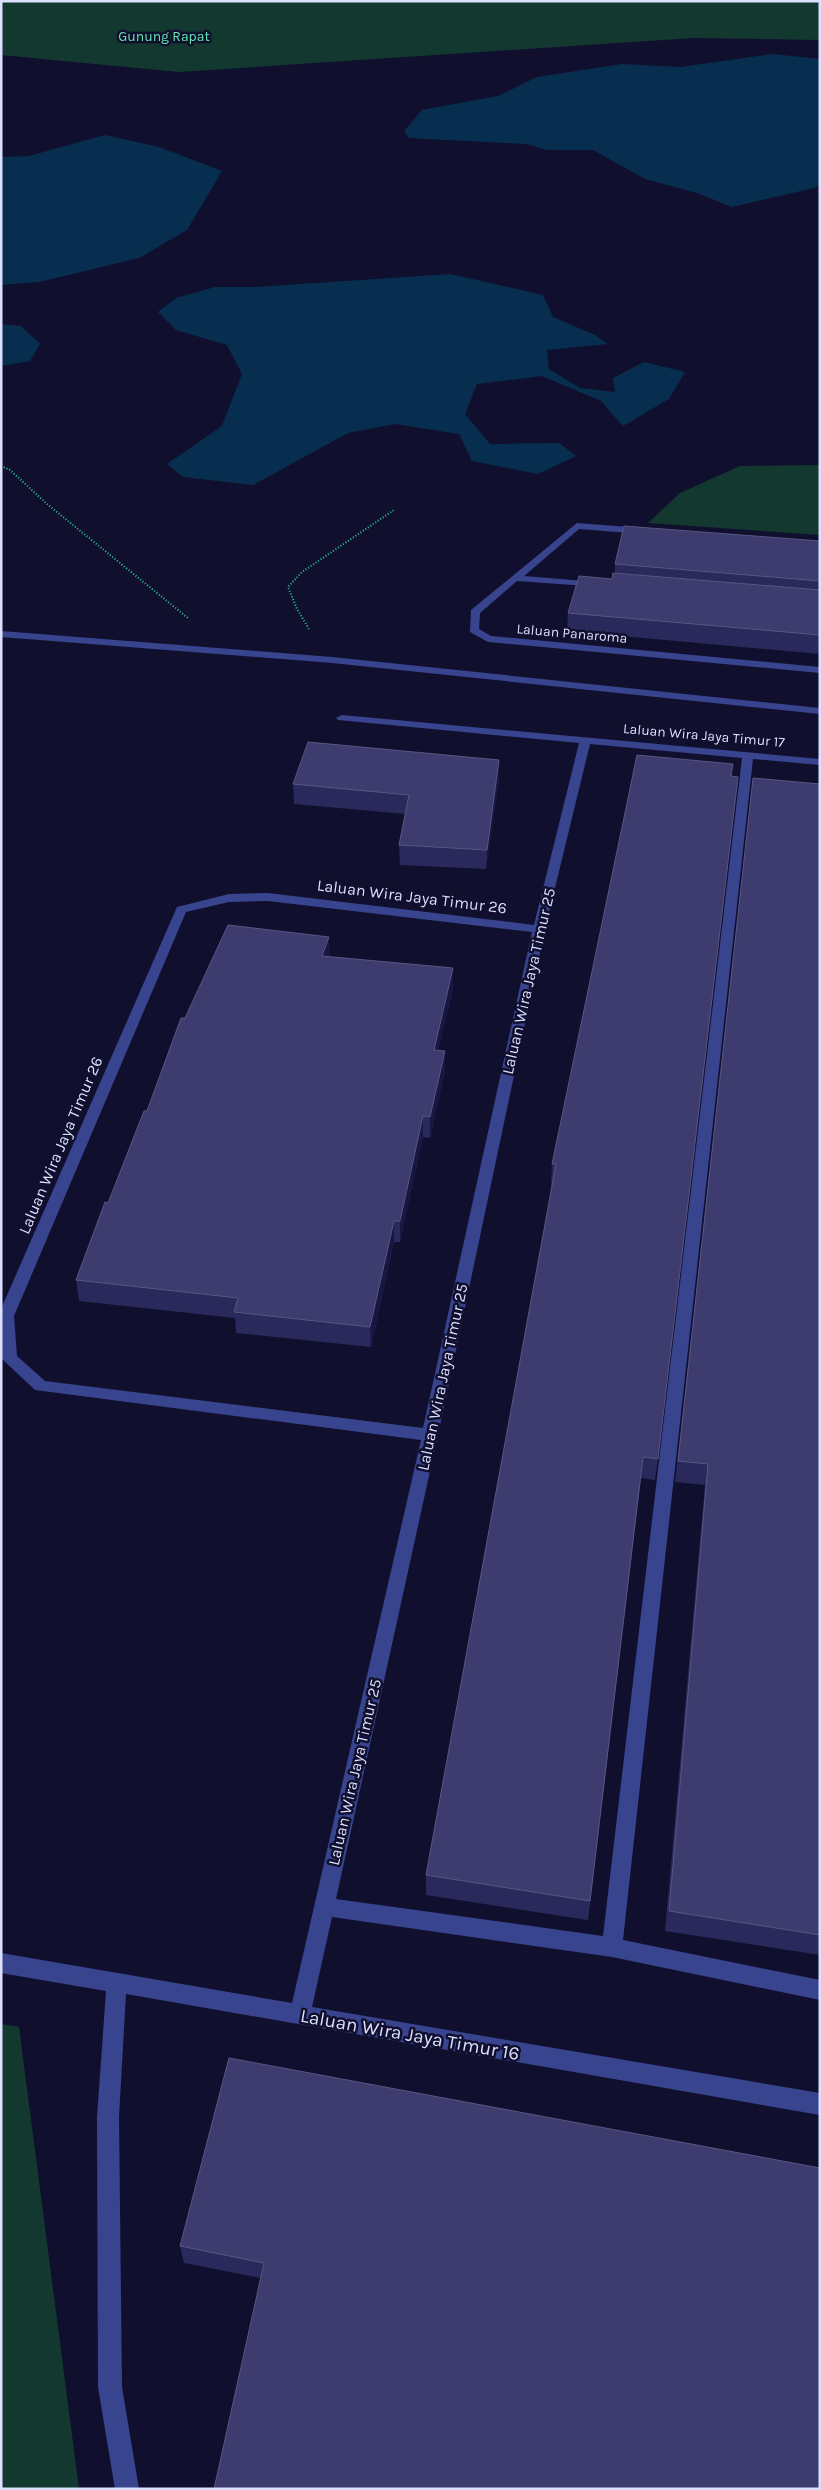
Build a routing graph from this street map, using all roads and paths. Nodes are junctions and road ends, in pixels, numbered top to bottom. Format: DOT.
graph roads {
  1 [pos="1,466"];
  2 [pos="394,510"];
  3 [pos="654,532"];
  4 [pos="514,578"];
  5 [pos="613,586"];
  6 [pos="1,634"];
  7 [pos="235,652"];
  8 [pos="332,660"];
  9 [pos="820,670"];
  10 [pos="820,711"];
  11 [pos="342,718"];
  12 [pos="585,740"];
  13 [pos="748,754"];
  14 [pos="820,762"];
  15 [pos="538,929"];
  16 [pos="430,1435"];
  17 [pos="324,1907"];
  18 [pos="612,1947"];
  19 [pos="1,1963"];
  20 [pos="117,1982"];
  21 [pos="820,1990"];
  22 [pos="300,2015"];
  23 [pos="820,2104"];
  24 [pos="127,2489"];
  1 -- 7 [label="path"];
  2 -- 8 [label="path"];
  3 -- 4 [label="street, Laluan Panaroma"];
  4 -- 5 [label="street"];
  4 -- 9 [label="street, Laluan Panaroma"];
  6 -- 7 [label="street"];
  7 -- 8 [label="street"];
  8 -- 10 [label="street"];
  11 -- 12 [label="street, Laluan Wira Jaya Timur 17"];
  12 -- 13 [label="street, Laluan Wira Jaya Timur 17"];
  12 -- 15 [label="street, Laluan Wira Jaya Timur 25"];
  13 -- 14 [label="street, Laluan Wira Jaya Timur 17"];
  13 -- 18 [label="street"];
  15 -- 16 [label="street, Laluan Wira Jaya Timur 25"];
  15 -- 16 [label="street, Laluan Wira Jaya Timur 26"];
  16 -- 17 [label="street, Laluan Wira Jaya Timur 25"];
  17 -- 18 [label="street"];
  17 -- 22 [label="street, Laluan Wira Jaya Timur 25"];
  18 -- 21 [label="street"];
  19 -- 20 [label="street, Laluan Wira Jaya Timur 16"];
  20 -- 22 [label="street, Laluan Wira Jaya Timur 16"];
  20 -- 24 [label="street"];
  22 -- 23 [label="street, Laluan Wira Jaya Timur 16"];
}
